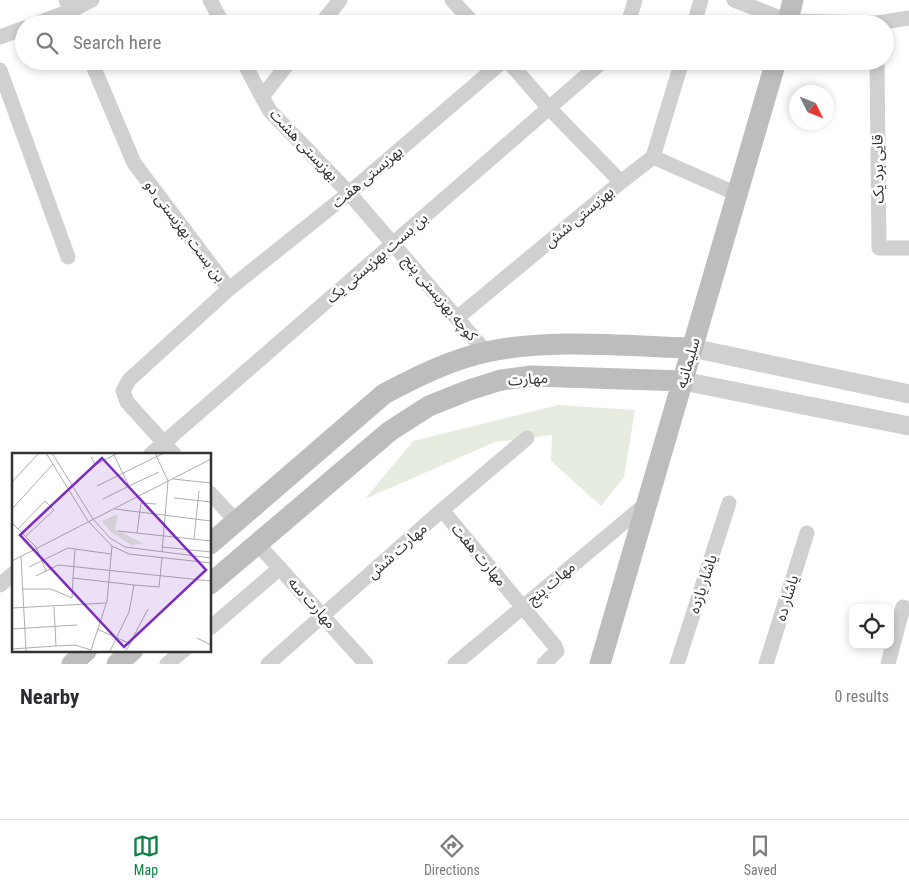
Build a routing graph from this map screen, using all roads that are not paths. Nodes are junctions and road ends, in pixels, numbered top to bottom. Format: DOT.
graph roads {
  1 [pos="92,0"];
  2 [pos="210,0"];
  3 [pos="340,0"];
  4 [pos="452,0"];
  5 [pos="635,0"];
  6 [pos="701,0"];
  7 [pos="734,0"];
  8 [pos="793,0"];
  9 [pos="71,11"];
  10 [pos="218,15"];
  11 [pos="328,15"];
  12 [pos="466,15"];
  13 [pos="631,15"];
  14 [pos="697,15"];
  15 [pos="770,15"];
  16 [pos="789,15"];
  17 [pos="909,18"];
  18 [pos="894,20"];
  19 [pos="15,31"];
  20 [pos="0,37"];
  21 [pos="0,70"];
  22 [pos="95,70"];
  23 [pos="248,70"];
  24 [pos="283,70"];
  25 [pos="492,70"];
  26 [pos="516,70"];
  27 [pos="593,70"];
  28 [pos="679,70"];
  29 [pos="773,70"];
  30 [pos="877,70"];
  31 [pos="262,97"];
  32 [pos="549,108"];
  33 [pos="653,157"];
  34 [pos="621,182"];
  35 [pos="349,193"];
  36 [pos="737,194"];
  37 [pos="394,244"];
  38 [pos="909,248"];
  39 [pos="68,257"];
  40 [pos="229,289"];
  41 [pos="457,318"];
  42 [pos="692,348"];
  43 [pos="486,352"];
  44 [pos="683,381"];
  45 [pos="909,394"];
  46 [pos="909,426"];
  47 [pos="526,438"];
  48 [pos="169,448"];
  49 [pos="154,453"];
  50 [pos="211,494"];
  51 [pos="647,503"];
  52 [pos="729,503"];
  53 [pos="442,510"];
  54 [pos="236,521"];
  55 [pos="807,533"];
  56 [pos="211,543"];
  57 [pos="257,543"];
  58 [pos="280,568"];
  59 [pos="12,575"];
  60 [pos="211,583"];
  61 [pos="0,585"];
  62 [pos="522,607"];
  63 [pos="909,609"];
  64 [pos="323,616"];
  65 [pos="211,627"];
  66 [pos="86,652"];
  67 [pos="131,652"];
  68 [pos="182,652"];
  69 [pos="72,664"];
  70 [pos="117,664"];
  71 [pos="167,664"];
  72 [pos="268,664"];
  73 [pos="366,664"];
  74 [pos="455,664"];
  75 [pos="544,664"];
  76 [pos="600,664"];
  77 [pos="677,664"];
  78 [pos="766,664"];
  79 [pos="888,664"];
  1 -- 9 [label="street"];
  2 -- 10 [label="street"];
  3 -- 11 [label="street"];
  4 -- 12 [label="street"];
  5 -- 13 [label="street"];
  6 -- 14 [label="street"];
  7 -- 15 [label="street"];
  8 -- 16 [label="main road"];
  17 -- 18 [label="street"];
  19 -- 20 [label="street"];
  21 -- 39 [label="street"];
  22 -- 40 [label="street, بن بست بهزیستی دو"];
  23 -- 31 [label="street, بهزیستی هشت"];
  24 -- 31 [label="street"];
  25 -- 35 [label="street, بهزیستی هفت"];
  26 -- 32 [label="street"];
  27 -- 32 [label="street, بن بست بهزیستی یک"];
  28 -- 33 [label="street"];
  29 -- 36 [label="main road, سلیمانیه"];
  30 -- 38 [label="street, قایی برد یک"];
  31 -- 35 [label="street, بهزیستی هشت"];
  32 -- 34 [label="street, بهزیستی شش"];
  32 -- 37 [label="street, بن بست بهزیستی یک"];
  33 -- 34 [label="street"];
  33 -- 36 [label="street"];
  34 -- 41 [label="street, بهزیستی شش"];
  35 -- 37 [label="street, بهزیستی هشت"];
  35 -- 40 [label="street, بهزیستی هفت"];
  36 -- 42 [label="main road, سلیمانیه"];
  37 -- 41 [label="street, کوچه بهزیستی پنج"];
  37 -- 48 [label="street, بن بست بهزیستی یک"];
  40 -- 48 [label="street, بن بست بهزیستی دو"];
  41 -- 43 [label="street, کوچه بهزیستی پنج"];
  42 -- 43 [label="main road, مهارت"];
  42 -- 44 [label="main road, سلیمانیه"];
  42 -- 45 [label="street, مهارت"];
  43 -- 54 [label="main road, مهارت"];
  44 -- 46 [label="street, مهارت"];
  44 -- 51 [label="main road, سلیمانیه"];
  44 -- 57 [label="main road, مهارت"];
  47 -- 53 [label="street, مهارت شش"];
  48 -- 49 [label="street, بن بست بهزیستی یک"];
  50 -- 54 [label="street"];
  51 -- 62 [label="street, مهات پنج"];
  51 -- 76 [label="main road, سلیمانیه"];
  52 -- 77 [label="street, یاشار یازده"];
  53 -- 62 [label="street, مهارت هفت"];
  53 -- 64 [label="street, مهارت شش"];
  54 -- 56 [label="main road, مهارت"];
  54 -- 57 [label="main road"];
  55 -- 78 [label="street, یاشار ده"];
  57 -- 58 [label="street, مهارت سه"];
  57 -- 60 [label="main road, مهارت"];
  58 -- 64 [label="street, مهارت سه"];
  58 -- 65 [label="street"];
  59 -- 61 [label="street"];
  62 -- 74 [label="street, مهات پنج"];
  62 -- 75 [label="street, مهارت هفت"];
  63 -- 79 [label="street"];
  64 -- 72 [label="street, مهارت شش"];
  64 -- 73 [label="street, مهارت سه"];
  66 -- 69 [label="main road"];
  67 -- 70 [label="main road"];
  68 -- 71 [label="street"];
}
